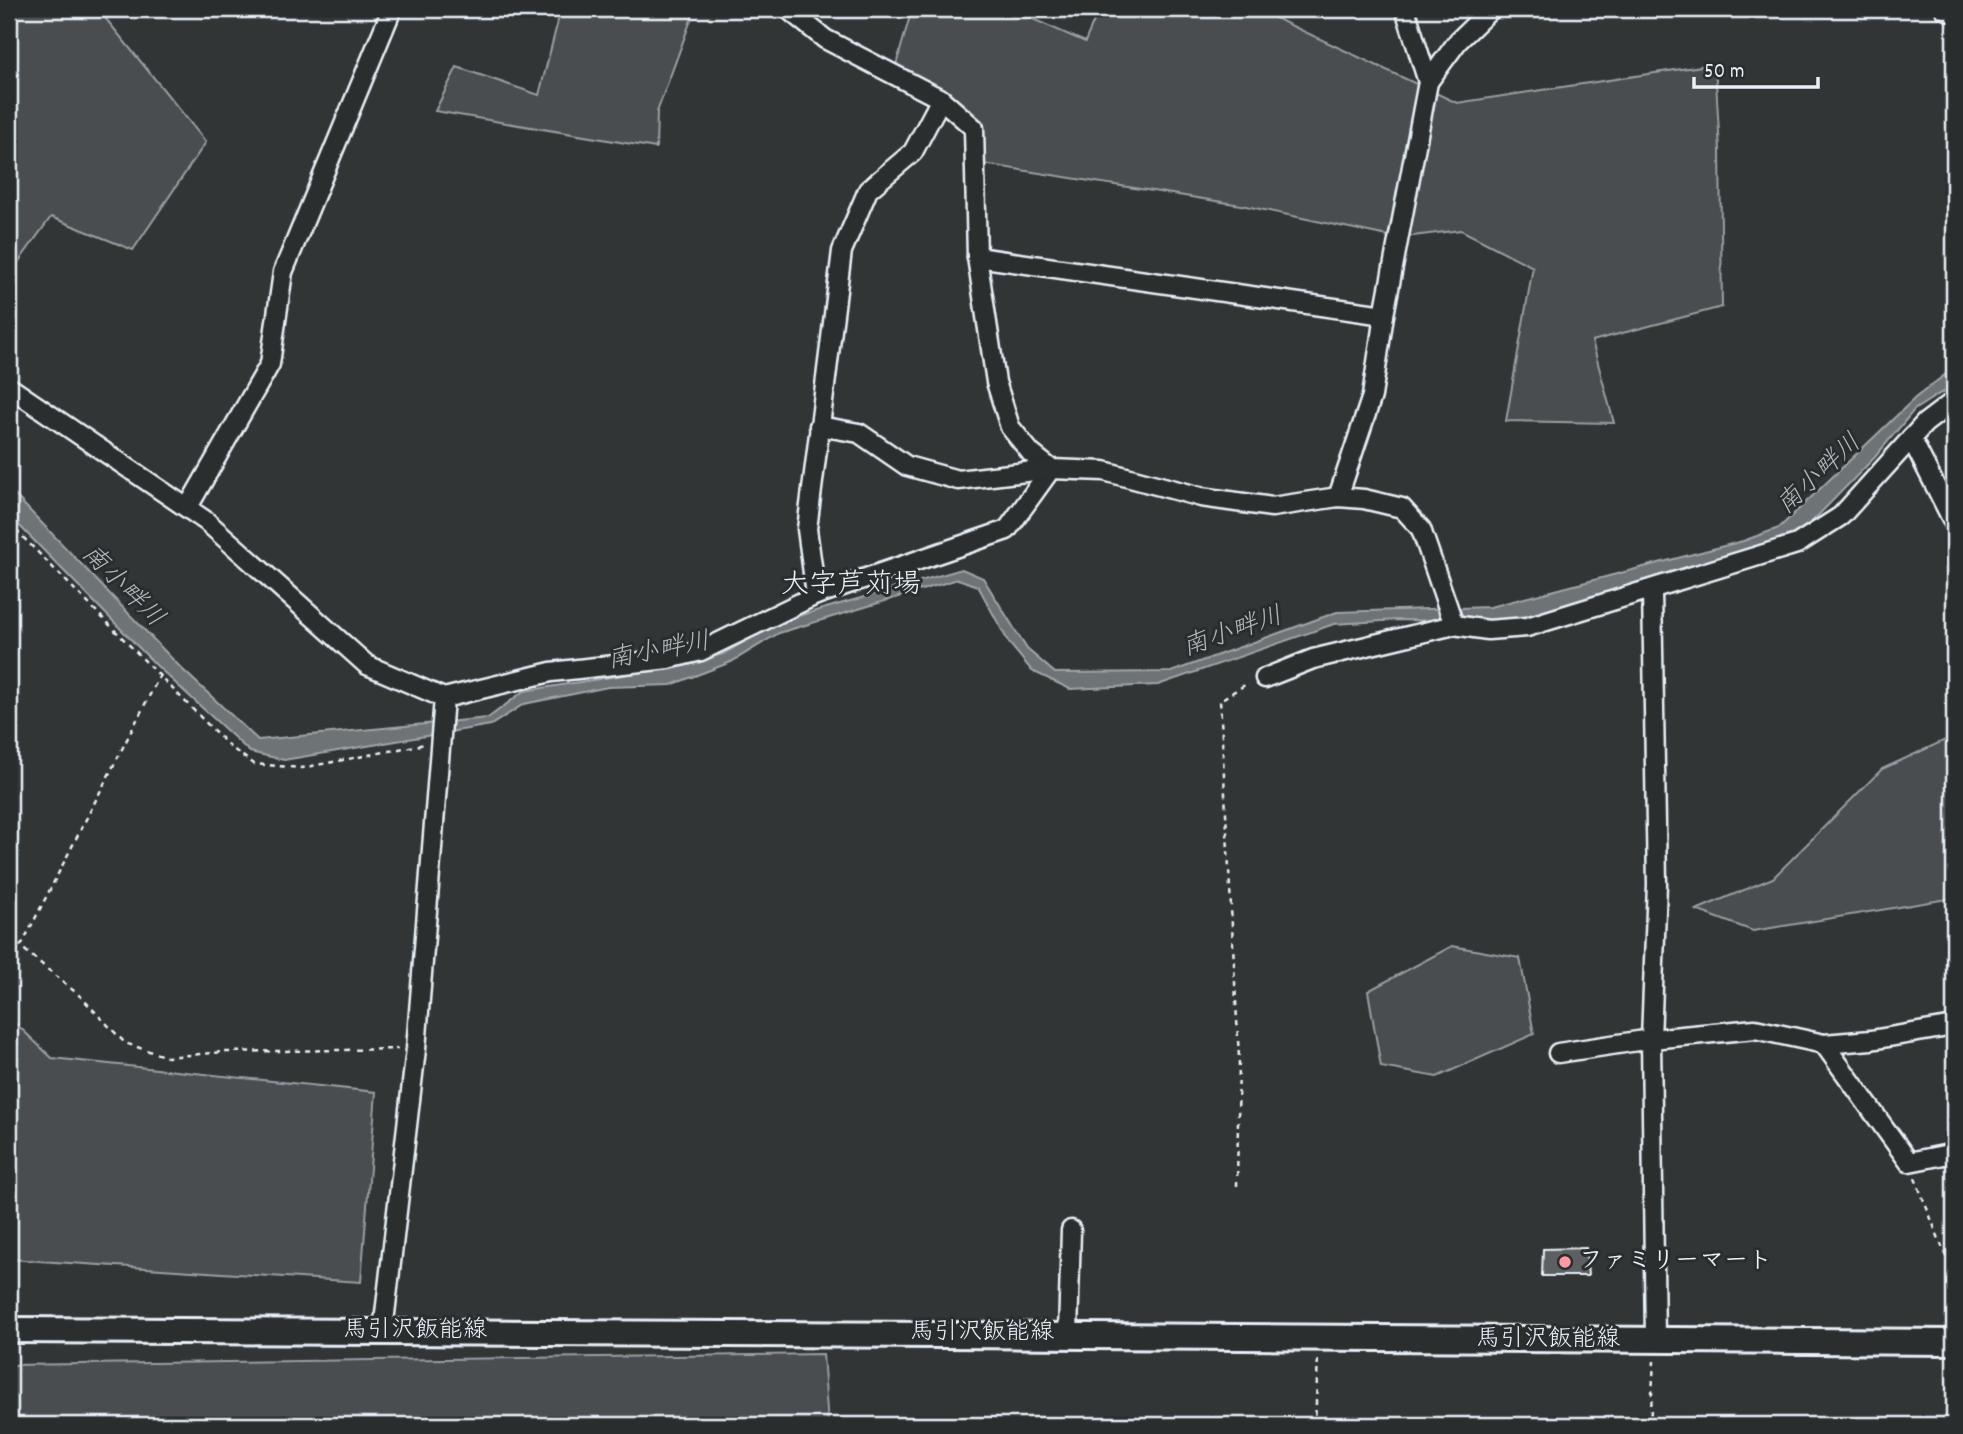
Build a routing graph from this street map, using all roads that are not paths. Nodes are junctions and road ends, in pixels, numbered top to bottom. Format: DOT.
graph roads {
  1 [pos="392,9"];
  2 [pos="788,9"];
  3 [pos="1405,9"];
  4 [pos="1491,9"];
  5 [pos="1945,9"];
  6 [pos="1954,13"];
  7 [pos="1428,82"];
  8 [pos="941,99"];
  9 [pos="977,257"];
  10 [pos="1384,315"];
  11 [pos="9,387"];
  12 [pos="1954,401"];
  13 [pos="819,426"];
  14 [pos="1911,438"];
  15 [pos="1051,469"];
  16 [pos="1338,497"];
  17 [pos="188,507"];
  18 [pos="1954,523"];
  19 [pos="1652,590"];
  20 [pos="816,595"];
  21 [pos="1454,625"];
  22 [pos="1265,678"];
  23 [pos="443,706"];
  24 [pos="1954,1026"];
  25 [pos="1651,1039"];
  26 [pos="1824,1044"];
  27 [pos="1558,1053"];
  28 [pos="1954,1153"];
  29 [pos="1071,1230"];
  30 [pos="9,1330"];
  31 [pos="383,1331"];
  32 [pos="1068,1334"];
  33 [pos="1656,1340"];
  34 [pos="1954,1342"];
  1 -- 17 [label="street"];
  2 -- 8 [label="street"];
  3 -- 7 [label="street"];
  4 -- 7 [label="street"];
  5 -- 6 [label="street"];
  7 -- 10 [label="street"];
  8 -- 9 [label="street"];
  8 -- 13 [label="street"];
  9 -- 10 [label="street"];
  9 -- 15 [label="street"];
  10 -- 16 [label="street"];
  11 -- 17 [label="street"];
  12 -- 14 [label="street"];
  13 -- 15 [label="street"];
  13 -- 20 [label="street"];
  14 -- 18 [label="street"];
  14 -- 19 [label="street"];
  15 -- 16 [label="street"];
  15 -- 20 [label="street"];
  16 -- 21 [label="street"];
  17 -- 23 [label="street"];
  19 -- 21 [label="street"];
  19 -- 25 [label="street"];
  20 -- 23 [label="street"];
  21 -- 22 [label="street"];
  23 -- 31 [label="street"];
  24 -- 26 [label="street"];
  25 -- 26 [label="street"];
  25 -- 27 [label="street"];
  25 -- 33 [label="street"];
  26 -- 28 [label="street"];
  29 -- 32 [label="street"];
  30 -- 31 [label="main road, 馬引沢飯能線"];
  31 -- 32 [label="main road, 馬引沢飯能線"];
  32 -- 33 [label="main road, 馬引沢飯能線"];
  33 -- 34 [label="main road, 馬引沢飯能線"];
}
